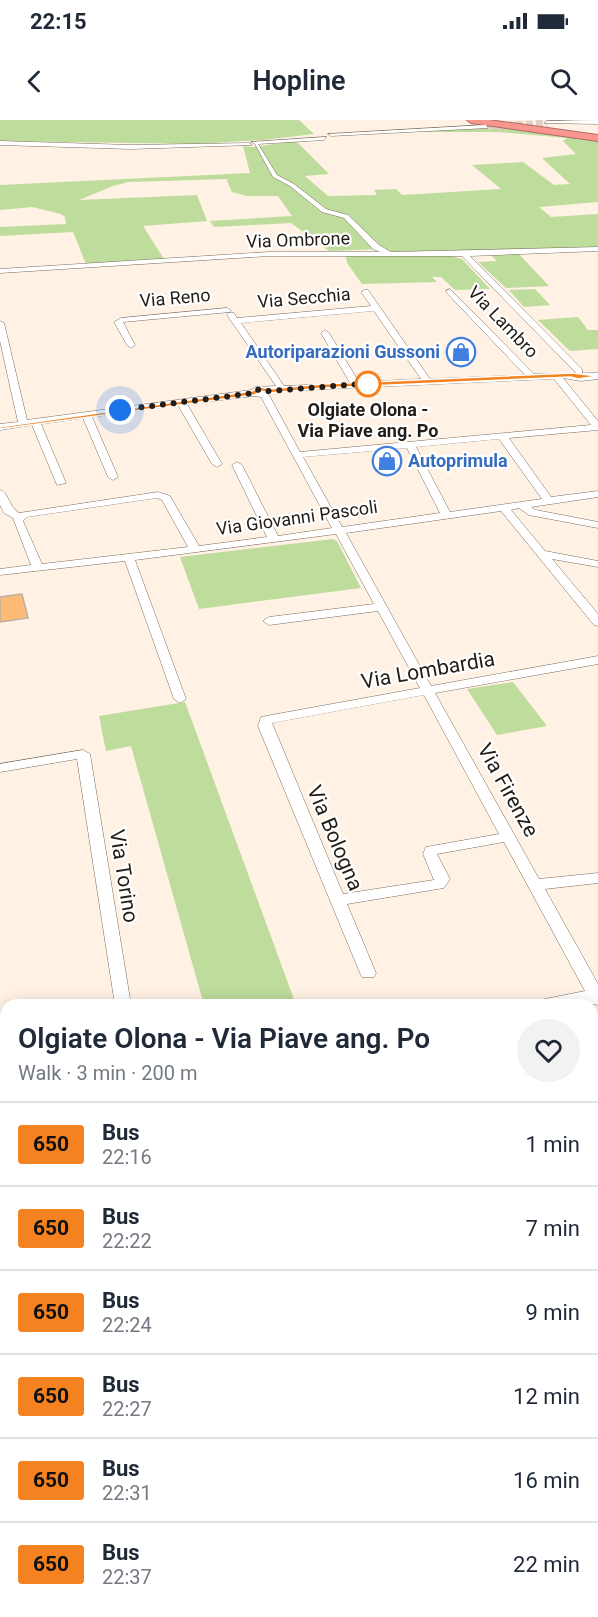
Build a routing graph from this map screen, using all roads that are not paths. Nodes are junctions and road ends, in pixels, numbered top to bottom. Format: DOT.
graph roads {
  1 [pos="471,120"];
  2 [pos="584,120"];
  3 [pos="550,122"];
  4 [pos="598,122"];
  5 [pos="489,123"];
  6 [pos="598,137"];
  7 [pos="0,143"];
  8 [pos="253,144"];
  9 [pos="598,249"];
  10 [pos="390,254"];
  11 [pos="464,254"];
  12 [pos="0,271"];
  13 [pos="450,291"];
  14 [pos="364,292"];
  15 [pos="221,301"];
  16 [pos="376,308"];
  17 [pos="227,310"];
  18 [pos="235,321"];
  19 [pos="0,323"];
  20 [pos="325,333"];
  21 [pos="131,345"];
  22 [pos="581,374"];
  23 [pos="598,374"];
  24 [pos="556,376"];
  25 [pos="532,377"];
  26 [pos="427,381"];
  27 [pos="355,384"];
  28 [pos="282,389"];
  29 [pos="262,393"];
  30 [pos="181,402"];
  31 [pos="86,415"];
  32 [pos="35,422"];
  33 [pos="23,423"];
  34 [pos="0,427"];
  35 [pos="598,427"];
  36 [pos="502,436"];
  37 [pos="410,445"];
  38 [pos="297,455"];
  39 [pos="217,464"];
  40 [pos="237,465"];
  41 [pos="113,477"];
  42 [pos="61,483"];
  43 [pos="0,493"];
  44 [pos="598,494"];
  45 [pos="548,500"];
  46 [pos="520,504"];
  47 [pos="503,507"];
  48 [pos="446,515"];
  49 [pos="18,516"];
  50 [pos="598,525"];
  51 [pos="340,531"];
  52 [pos="274,540"];
  53 [pos="195,549"];
  54 [pos="539,552"];
  55 [pos="129,557"];
  56 [pos="598,564"];
  57 [pos="39,568"];
  58 [pos="0,572"];
  59 [pos="579,600"];
  60 [pos="598,604"];
  61 [pos="381,607"];
  62 [pos="269,621"];
  63 [pos="598,622"];
  64 [pos="598,660"];
  65 [pos="426,690"];
  66 [pos="180,699"];
  67 [pos="266,720"];
  68 [pos="0,768"];
  69 [pos="508,837"];
  70 [pos="598,878"];
  71 [pos="535,885"];
  72 [pos="339,900"];
  73 [pos="368,973"];
  74 [pos="597,997"];
  75 [pos="122,999"];
  1 -- 6 [label="highway"];
  2 -- 3 [label="street"];
  2 -- 4 [label="street"];
  3 -- 4 [label="street"];
  5 -- 6 [label="highway"];
  5 -- 8 [label="street"];
  7 -- 8 [label="street"];
  8 -- 10 [label="street"];
  9 -- 11 [label="street, Via Ombrone"];
  10 -- 11 [label="street, Via Ombrone"];
  10 -- 12 [label="street, Via Ombrone"];
  11 -- 22 [label="street"];
  13 -- 25 [label="street, Via Lambro"];
  14 -- 16 [label="street"];
  15 -- 17 [label="street"];
  16 -- 18 [label="street, Via Secchia"];
  16 -- 26 [label="street"];
  17 -- 18 [label="street"];
  17 -- 21 [label="street, Via Reno"];
  18 -- 28 [label="street"];
  19 -- 33 [label="street"];
  20 -- 27 [label="street"];
  22 -- 23 [label="street"];
  22 -- 24 [label="street"];
  24 -- 25 [label="street"];
  24 -- 35 [label="street"];
  25 -- 26 [label="street"];
  26 -- 27 [label="street"];
  27 -- 28 [label="street"];
  28 -- 29 [label="street"];
  29 -- 30 [label="street"];
  29 -- 38 [label="street, Via Firenze"];
  30 -- 31 [label="street"];
  30 -- 39 [label="street"];
  31 -- 32 [label="street"];
  31 -- 41 [label="street"];
  32 -- 33 [label="street"];
  32 -- 42 [label="street"];
  33 -- 34 [label="street"];
  35 -- 36 [label="street"];
  36 -- 37 [label="street"];
  36 -- 45 [label="street"];
  37 -- 38 [label="street"];
  37 -- 48 [label="street"];
  38 -- 51 [label="street, Via Firenze"];
  40 -- 52 [label="street"];
  43 -- 49 [label="street"];
  44 -- 45 [label="street, Via Giovanni Pascoli"];
  45 -- 46 [label="street, Via Giovanni Pascoli"];
  46 -- 47 [label="street, Via Giovanni Pascoli"];
  46 -- 50 [label="street"];
  47 -- 48 [label="street, Via Giovanni Pascoli"];
  47 -- 54 [label="street"];
  48 -- 51 [label="street, Via Giovanni Pascoli"];
  49 -- 53 [label="street"];
  49 -- 57 [label="street"];
  51 -- 52 [label="street, Via Giovanni Pascoli"];
  51 -- 61 [label="street, Via Firenze"];
  52 -- 53 [label="street, Via Giovanni Pascoli"];
  53 -- 55 [label="street, Via Giovanni Pascoli"];
  54 -- 56 [label="street"];
  54 -- 59 [label="street"];
  55 -- 57 [label="street, Via Giovanni Pascoli"];
  55 -- 66 [label="street"];
  57 -- 58 [label="street, Via Giovanni Pascoli"];
  59 -- 60 [label="street"];
  59 -- 63 [label="street"];
  61 -- 62 [label="street"];
  61 -- 65 [label="street, Via Firenze"];
  64 -- 65 [label="street, Via Lombardia"];
  65 -- 67 [label="street, Via Lombardia"];
  65 -- 69 [label="street, Via Firenze"];
  67 -- 72 [label="street, Via Bologna"];
  68 -- 75 [label="street, Via Torino"];
  69 -- 71 [label="street, Via Firenze"];
  69 -- 72 [label="street"];
  70 -- 71 [label="street"];
  71 -- 74 [label="street, Via Firenze"];
  72 -- 73 [label="street, Via Bologna"];
}
